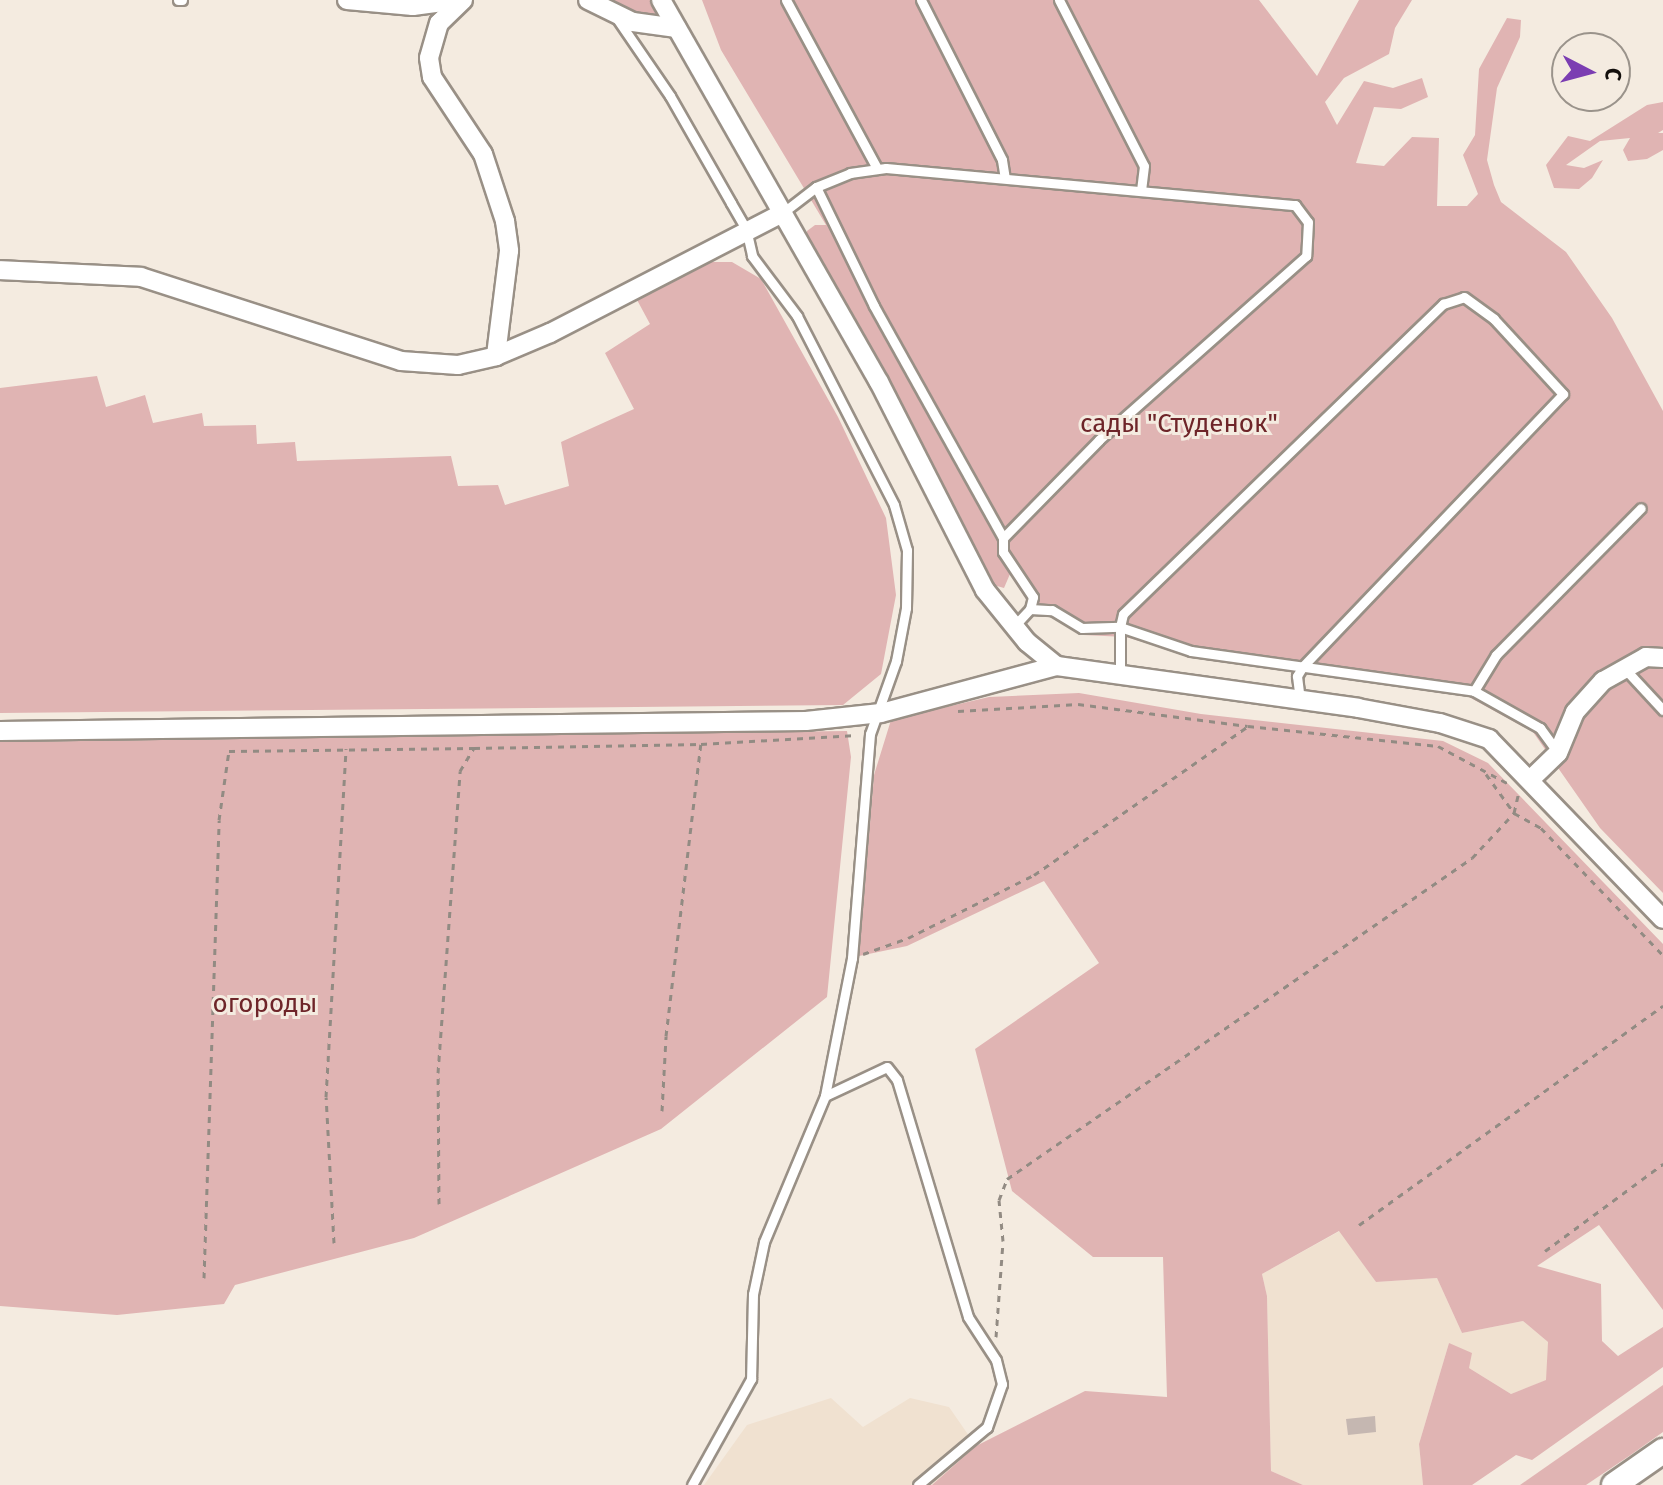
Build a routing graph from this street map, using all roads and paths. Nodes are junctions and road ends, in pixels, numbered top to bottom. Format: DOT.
graph roads {
  1 [pos="347,0"];
  2 [pos="461,0"];
  3 [pos="588,0"];
  4 [pos="661,0"];
  5 [pos="786,0"];
  6 [pos="921,0"];
  7 [pos="1059,0"];
  8 [pos="606,10"];
  9 [pos="677,28"];
  10 [pos="877,168"];
  11 [pos="1005,178"];
  12 [pos="816,187"];
  13 [pos="1141,189"];
  14 [pos="781,214"];
  15 [pos="746,229"];
  16 [pos="0,270"];
  17 [pos="496,356"];
  18 [pos="1641,508"];
  19 [pos="1003,538"];
  20 [pos="1030,609"];
  21 [pos="1014,626"];
  22 [pos="1120,627"];
  23 [pos="1663,658"];
  24 [pos="1057,666"];
  25 [pos="1303,666"];
  26 [pos="1625,669"];
  27 [pos="1120,678"];
  28 [pos="1474,691"];
  29 [pos="1300,701"];
  30 [pos="1663,710"];
  31 [pos="881,713"];
  32 [pos="945,714"];
  33 [pos="1248,726"];
  34 [pos="0,731"];
  35 [pos="870,734"];
  36 [pos="701,744"];
  37 [pos="474,748"];
  38 [pos="346,749"];
  39 [pos="1558,753"];
  40 [pos="1483,770"];
  41 [pos="1531,779"];
  42 [pos="1514,813"];
  43 [pos="1663,919"];
  44 [pos="1663,955"];
  45 [pos="852,958"];
  46 [pos="1663,1006"];
  47 [pos="825,1096"];
  48 [pos="662,1111"];
  49 [pos="1663,1164"];
  50 [pos="439,1204"];
  51 [pos="1359,1225"];
  52 [pos="334,1243"];
  53 [pos="1545,1251"];
  54 [pos="204,1278"];
  55 [pos="996,1360"];
  56 [pos="1663,1451"];
  57 [pos="692,1485"];
  58 [pos="918,1485"];
  59 [pos="1614,1485"];
  1 -- 2 [label="street"];
  2 -- 17 [label="street"];
  3 -- 8 [label="street"];
  4 -- 9 [label="street"];
  5 -- 10 [label="lane"];
  6 -- 11 [label="lane"];
  7 -- 13 [label="lane"];
  8 -- 9 [label="street"];
  8 -- 15 [label="lane"];
  9 -- 14 [label="street"];
  10 -- 11 [label="lane"];
  10 -- 12 [label="lane"];
  11 -- 13 [label="lane"];
  12 -- 14 [label="lane"];
  12 -- 19 [label="lane"];
  13 -- 19 [label="lane"];
  14 -- 15 [label="street"];
  14 -- 21 [label="street"];
  15 -- 17 [label="street"];
  15 -- 31 [label="lane"];
  16 -- 17 [label="street"];
  18 -- 28 [label="lane"];
  19 -- 20 [label="lane"];
  20 -- 21 [label="lane"];
  20 -- 22 [label="lane"];
  21 -- 24 [label="street"];
  22 -- 25 [label="lane"];
  22 -- 25 [label="lane"];
  22 -- 27 [label="lane"];
  23 -- 26 [label="street"];
  24 -- 27 [label="street"];
  24 -- 31 [label="street"];
  25 -- 28 [label="lane"];
  25 -- 29 [label="lane"];
  26 -- 30 [label="lane"];
  26 -- 39 [label="street"];
  27 -- 29 [label="street"];
  28 -- 39 [label="lane"];
  29 -- 41 [label="street"];
  31 -- 34 [label="street"];
  31 -- 35 [label="lane"];
  32 -- 33 [label="path"];
  33 -- 40 [label="path"];
  33 -- 45 [label="path"];
  35 -- 36 [label="path"];
  35 -- 45 [label="lane"];
  36 -- 37 [label="path"];
  36 -- 48 [label="path"];
  37 -- 38 [label="path"];
  37 -- 50 [label="path"];
  38 -- 52 [label="path"];
  38 -- 54 [label="path"];
  39 -- 41 [label="street"];
  40 -- 42 [label="path"];
  40 -- 42 [label="path"];
  41 -- 43 [label="street"];
  42 -- 44 [label="path"];
  42 -- 55 [label="path"];
  45 -- 47 [label="lane"];
  46 -- 51 [label="path"];
  47 -- 55 [label="lane"];
  47 -- 57 [label="lane"];
  49 -- 53 [label="path"];
  55 -- 58 [label="lane"];
  56 -- 59 [label="street"];
}
